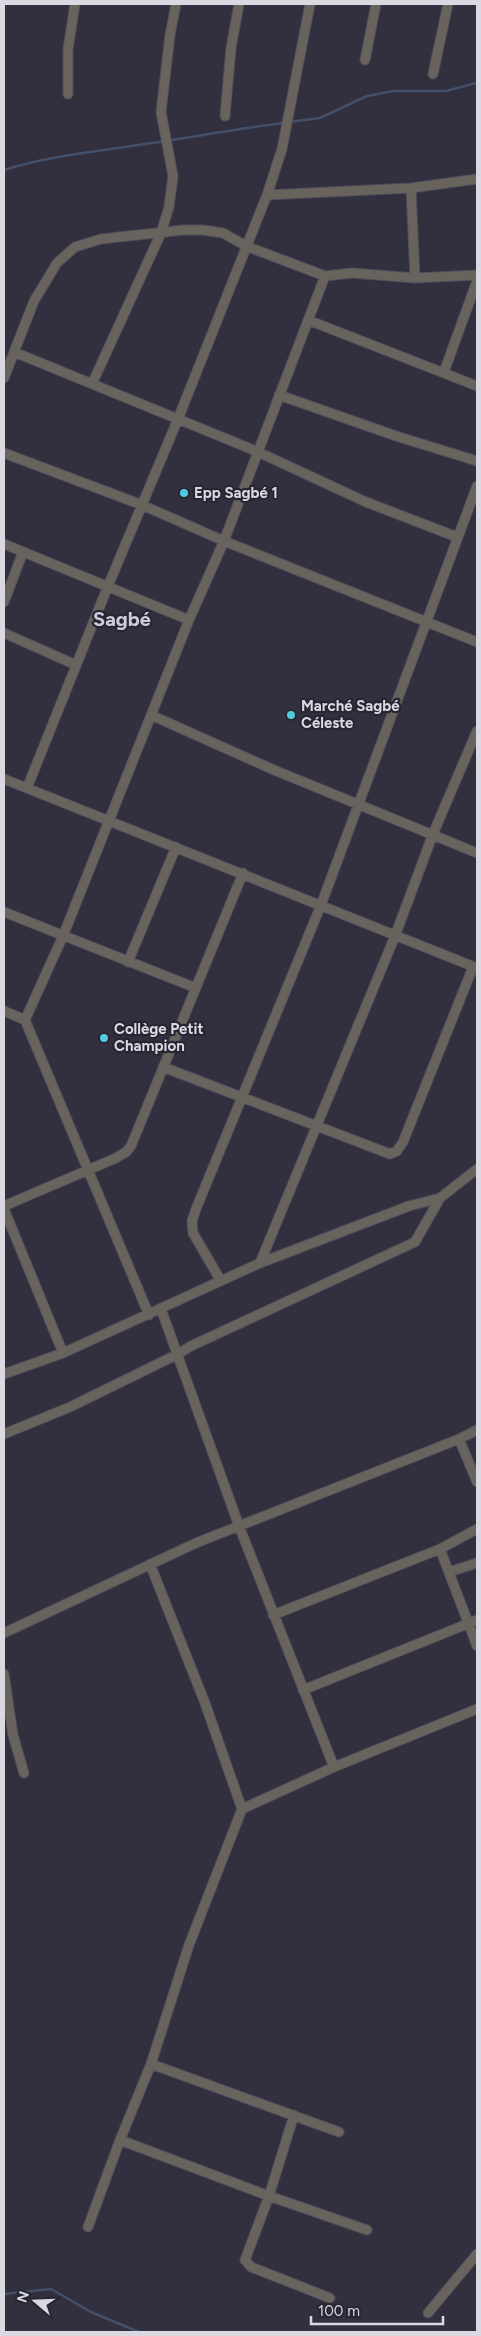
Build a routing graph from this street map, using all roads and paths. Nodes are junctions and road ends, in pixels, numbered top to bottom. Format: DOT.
graph roads {
  1 [pos="75,4"];
  2 [pos="176,4"];
  3 [pos="239,4"];
  4 [pos="310,4"];
  5 [pos="376,4"];
  6 [pos="448,4"];
  7 [pos="365,60"];
  8 [pos="433,74"];
  9 [pos="68,94"];
  10 [pos="225,116"];
  11 [pos="477,179"];
  12 [pos="411,188"];
  13 [pos="267,194"];
  14 [pos="161,233"];
  15 [pos="246,246"];
  16 [pos="477,275"];
  17 [pos="325,276"];
  18 [pos="415,278"];
  19 [pos="477,281"];
  20 [pos="308,320"];
  21 [pos="14,352"];
  22 [pos="444,372"];
  23 [pos="4,378"];
  24 [pos="92,384"];
  25 [pos="477,386"];
  26 [pos="279,395"];
  27 [pos="178,419"];
  28 [pos="256,451"];
  29 [pos="4,453"];
  30 [pos="477,461"];
  31 [pos="477,486"];
  32 [pos="142,505"];
  33 [pos="457,537"];
  34 [pos="224,541"];
  35 [pos="4,544"];
  36 [pos="23,552"];
  37 [pos="108,586"];
  38 [pos="4,602"];
  39 [pos="189,620"];
  40 [pos="428,621"];
  41 [pos="4,634"];
  42 [pos="477,642"];
  43 [pos="76,665"];
  44 [pos="151,715"];
  45 [pos="477,731"];
  46 [pos="4,779"];
  47 [pos="27,788"];
  48 [pos="358,804"];
  49 [pos="110,821"];
  50 [pos="433,834"];
  51 [pos="176,847"];
  52 [pos="477,853"];
  53 [pos="243,873"];
  54 [pos="321,905"];
  55 [pos="4,912"];
  56 [pos="62,936"];
  57 [pos="395,936"];
  58 [pos="128,962"];
  59 [pos="475,967"];
  60 [pos="196,988"];
  61 [pos="4,1011"];
  62 [pos="25,1020"];
  63 [pos="163,1067"];
  64 [pos="243,1096"];
  65 [pos="317,1125"];
  66 [pos="477,1169"];
  67 [pos="87,1170"];
  68 [pos="440,1198"];
  69 [pos="4,1207"];
  70 [pos="260,1263"];
  71 [pos="221,1281"];
  72 [pos="161,1309"];
  73 [pos="148,1314"];
  74 [pos="63,1353"];
  75 [pos="176,1355"];
  76 [pos="4,1374"];
  77 [pos="477,1430"];
  78 [pos="4,1434"];
  79 [pos="459,1439"];
  80 [pos="477,1482"];
  81 [pos="238,1526"];
  82 [pos="477,1529"];
  83 [pos="440,1549"];
  84 [pos="150,1564"];
  85 [pos="477,1564"];
  86 [pos="449,1572"];
  87 [pos="273,1615"];
  88 [pos="477,1620"];
  89 [pos="468,1624"];
  90 [pos="4,1634"];
  91 [pos="477,1646"];
  92 [pos="4,1674"];
  93 [pos="303,1690"];
  94 [pos="477,1709"];
  95 [pos="334,1767"];
  96 [pos="24,1773"];
  97 [pos="242,1809"];
  98 [pos="151,2064"];
  99 [pos="294,2116"];
  100 [pos="340,2132"];
  101 [pos="120,2140"];
  102 [pos="269,2196"];
  103 [pos="88,2227"];
  104 [pos="367,2230"];
  105 [pos="477,2254"];
  106 [pos="330,2298"];
  107 [pos="428,2313"];
  1 -- 9 [label="street"];
  2 -- 14 [label="street"];
  3 -- 10 [label="street"];
  4 -- 13 [label="street"];
  5 -- 7 [label="street"];
  6 -- 8 [label="street"];
  11 -- 12 [label="street"];
  12 -- 13 [label="street"];
  12 -- 18 [label="street"];
  13 -- 15 [label="street"];
  14 -- 15 [label="street"];
  14 -- 21 [label="street"];
  14 -- 24 [label="street"];
  15 -- 17 [label="street"];
  15 -- 27 [label="street"];
  16 -- 18 [label="street"];
  17 -- 18 [label="street"];
  17 -- 20 [label="street"];
  19 -- 22 [label="street"];
  20 -- 22 [label="street"];
  20 -- 26 [label="street"];
  21 -- 23 [label="street"];
  21 -- 24 [label="street"];
  22 -- 25 [label="street"];
  24 -- 27 [label="street"];
  26 -- 28 [label="street"];
  26 -- 30 [label="street"];
  27 -- 28 [label="street"];
  27 -- 32 [label="street"];
  28 -- 33 [label="street"];
  28 -- 34 [label="street"];
  29 -- 32 [label="street"];
  31 -- 33 [label="street"];
  32 -- 34 [label="street"];
  32 -- 37 [label="street"];
  33 -- 40 [label="street"];
  34 -- 39 [label="street"];
  34 -- 40 [label="street"];
  35 -- 36 [label="street"];
  36 -- 37 [label="street"];
  36 -- 38 [label="street"];
  37 -- 39 [label="street"];
  37 -- 43 [label="street"];
  39 -- 44 [label="street"];
  40 -- 42 [label="street"];
  40 -- 48 [label="street"];
  41 -- 43 [label="street"];
  43 -- 47 [label="street"];
  44 -- 48 [label="street"];
  44 -- 49 [label="street"];
  45 -- 50 [label="street"];
  46 -- 47 [label="street"];
  47 -- 49 [label="street"];
  48 -- 50 [label="street"];
  48 -- 54 [label="street"];
  49 -- 51 [label="street"];
  49 -- 56 [label="street"];
  50 -- 52 [label="street"];
  50 -- 57 [label="street"];
  51 -- 53 [label="street"];
  51 -- 58 [label="street"];
  53 -- 54 [label="street"];
  53 -- 60 [label="street"];
  54 -- 57 [label="street"];
  54 -- 64 [label="street"];
  55 -- 56 [label="street"];
  56 -- 58 [label="street"];
  56 -- 62 [label="street"];
  57 -- 59 [label="street"];
  57 -- 65 [label="street"];
  58 -- 60 [label="street"];
  59 -- 65 [label="street"];
  60 -- 63 [label="street"];
  61 -- 62 [label="street"];
  62 -- 67 [label="street"];
  63 -- 64 [label="street"];
  63 -- 67 [label="street"];
  64 -- 65 [label="street"];
  64 -- 71 [label="street"];
  65 -- 70 [label="street"];
  66 -- 68 [label="street"];
  67 -- 69 [label="street"];
  67 -- 73 [label="street"];
  68 -- 70 [label="street"];
  68 -- 75 [label="street"];
  69 -- 74 [label="street"];
  70 -- 71 [label="street"];
  71 -- 72 [label="street"];
  72 -- 73 [label="street"];
  72 -- 75 [label="street"];
  73 -- 74 [label="street"];
  74 -- 76 [label="street"];
  75 -- 78 [label="street"];
  75 -- 81 [label="street"];
  77 -- 79 [label="street"];
  79 -- 80 [label="street"];
  79 -- 81 [label="street"];
  81 -- 84 [label="street"];
  81 -- 87 [label="street"];
  82 -- 83 [label="street"];
  83 -- 86 [label="street"];
  83 -- 87 [label="street"];
  84 -- 90 [label="street"];
  84 -- 97 [label="street"];
  85 -- 86 [label="street"];
  86 -- 89 [label="street"];
  87 -- 93 [label="street"];
  88 -- 89 [label="street"];
  89 -- 91 [label="street"];
  89 -- 93 [label="street"];
  92 -- 96 [label="street"];
  93 -- 95 [label="street"];
  94 -- 95 [label="street"];
  95 -- 97 [label="street"];
  97 -- 98 [label="street"];
  98 -- 99 [label="street"];
  98 -- 101 [label="street"];
  99 -- 100 [label="street"];
  99 -- 102 [label="street"];
  101 -- 102 [label="street"];
  101 -- 103 [label="street"];
  102 -- 104 [label="street"];
  102 -- 106 [label="street"];
  105 -- 107 [label="street"];
}
